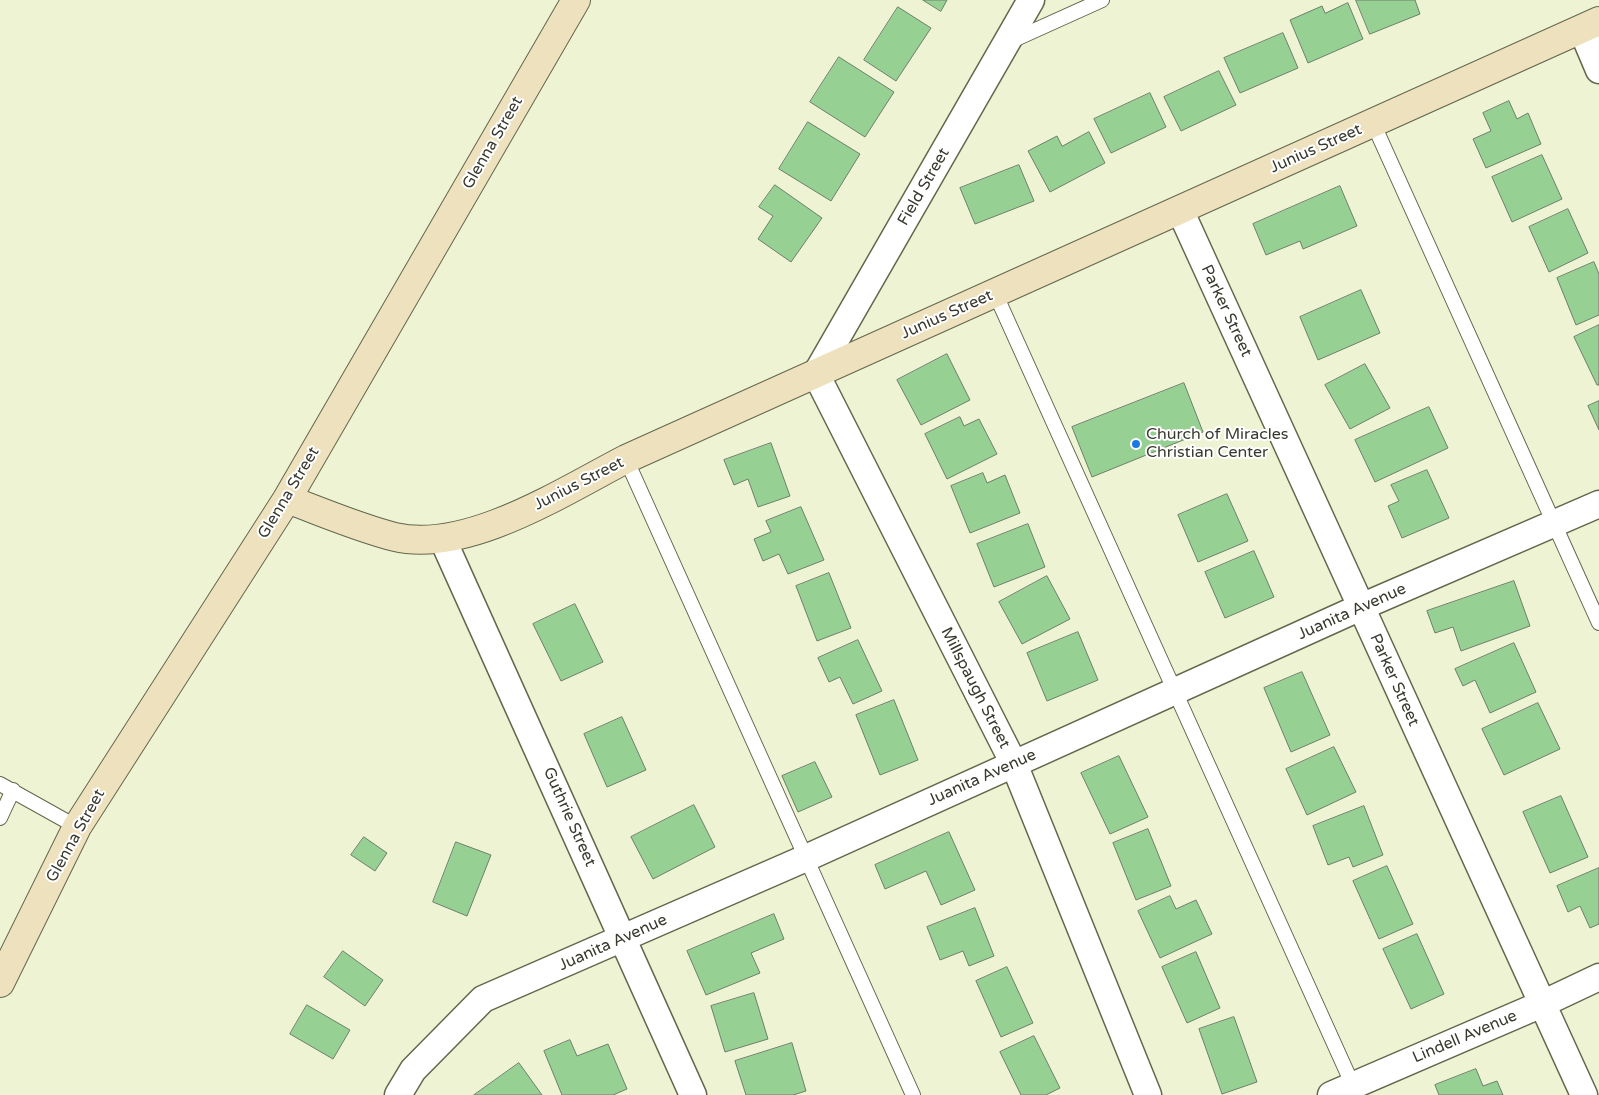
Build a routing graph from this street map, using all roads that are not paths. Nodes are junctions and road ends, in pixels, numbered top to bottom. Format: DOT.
graph roads {
  1 [pos="576,0"];
  2 [pos="1031,0"];
  3 [pos="1102,0"];
  4 [pos="1590,26"];
  5 [pos="1008,42"];
  6 [pos="1599,70"];
  7 [pos="1374,123"];
  8 [pos="1180,210"];
  9 [pos="995,294"];
  10 [pos="816,374"];
  11 [pos="626,459"];
  12 [pos="287,499"];
  13 [pos="1599,504"];
  14 [pos="1554,523"];
  15 [pos="443,540"];
  16 [pos="1361,607"];
  17 [pos="1599,623"];
  18 [pos="1174,692"];
  19 [pos="1014,764"];
  20 [pos="6,787"];
  21 [pos="0,818"];
  22 [pos="77,827"];
  23 [pos="806,858"];
  24 [pos="624,938"];
  25 [pos="1599,977"];
  26 [pos="0,983"];
  27 [pos="1542,1004"];
  28 [pos="1347,1092"];
  29 [pos="398,1095"];
  30 [pos="693,1095"];
  31 [pos="913,1095"];
  32 [pos="1148,1095"];
  33 [pos="1584,1095"];
  1 -- 12 [label="street, Glenna Street"];
  2 -- 5 [label="street, Field Street"];
  3 -- 5 [label="lane"];
  4 -- 6 [label="street"];
  4 -- 7 [label="street, Junius Street"];
  5 -- 10 [label="street, Field Street"];
  7 -- 8 [label="street, Junius Street"];
  7 -- 14 [label="lane"];
  8 -- 9 [label="street, Junius Street"];
  8 -- 16 [label="street, Parker Street"];
  9 -- 10 [label="street, Junius Street"];
  9 -- 18 [label="lane"];
  10 -- 11 [label="street, Junius Street"];
  10 -- 19 [label="street, Millspaugh Street"];
  11 -- 15 [label="street, Junius Street"];
  11 -- 23 [label="lane"];
  12 -- 15 [label="street, Junius Street"];
  12 -- 22 [label="street, Glenna Street"];
  13 -- 14 [label="street, Juanita Avenue"];
  14 -- 16 [label="street, Juanita Avenue"];
  14 -- 17 [label="lane"];
  15 -- 24 [label="street, Guthrie Street"];
  16 -- 18 [label="street, Juanita Avenue"];
  16 -- 27 [label="street, Parker Street"];
  18 -- 19 [label="street, Juanita Avenue"];
  18 -- 28 [label="lane"];
  19 -- 23 [label="street, Juanita Avenue"];
  19 -- 32 [label="street, Millspaugh Street"];
  20 -- 21 [label="lane"];
  20 -- 22 [label="lane"];
  22 -- 26 [label="street, Glenna Street"];
  23 -- 24 [label="street, Juanita Avenue"];
  23 -- 31 [label="lane"];
  24 -- 29 [label="street, Juanita Avenue"];
  24 -- 30 [label="street, Guthrie Street"];
  25 -- 27 [label="street, Lindell Avenue"];
  27 -- 28 [label="street, Lindell Avenue"];
  27 -- 33 [label="street, Parker Street"];
}
